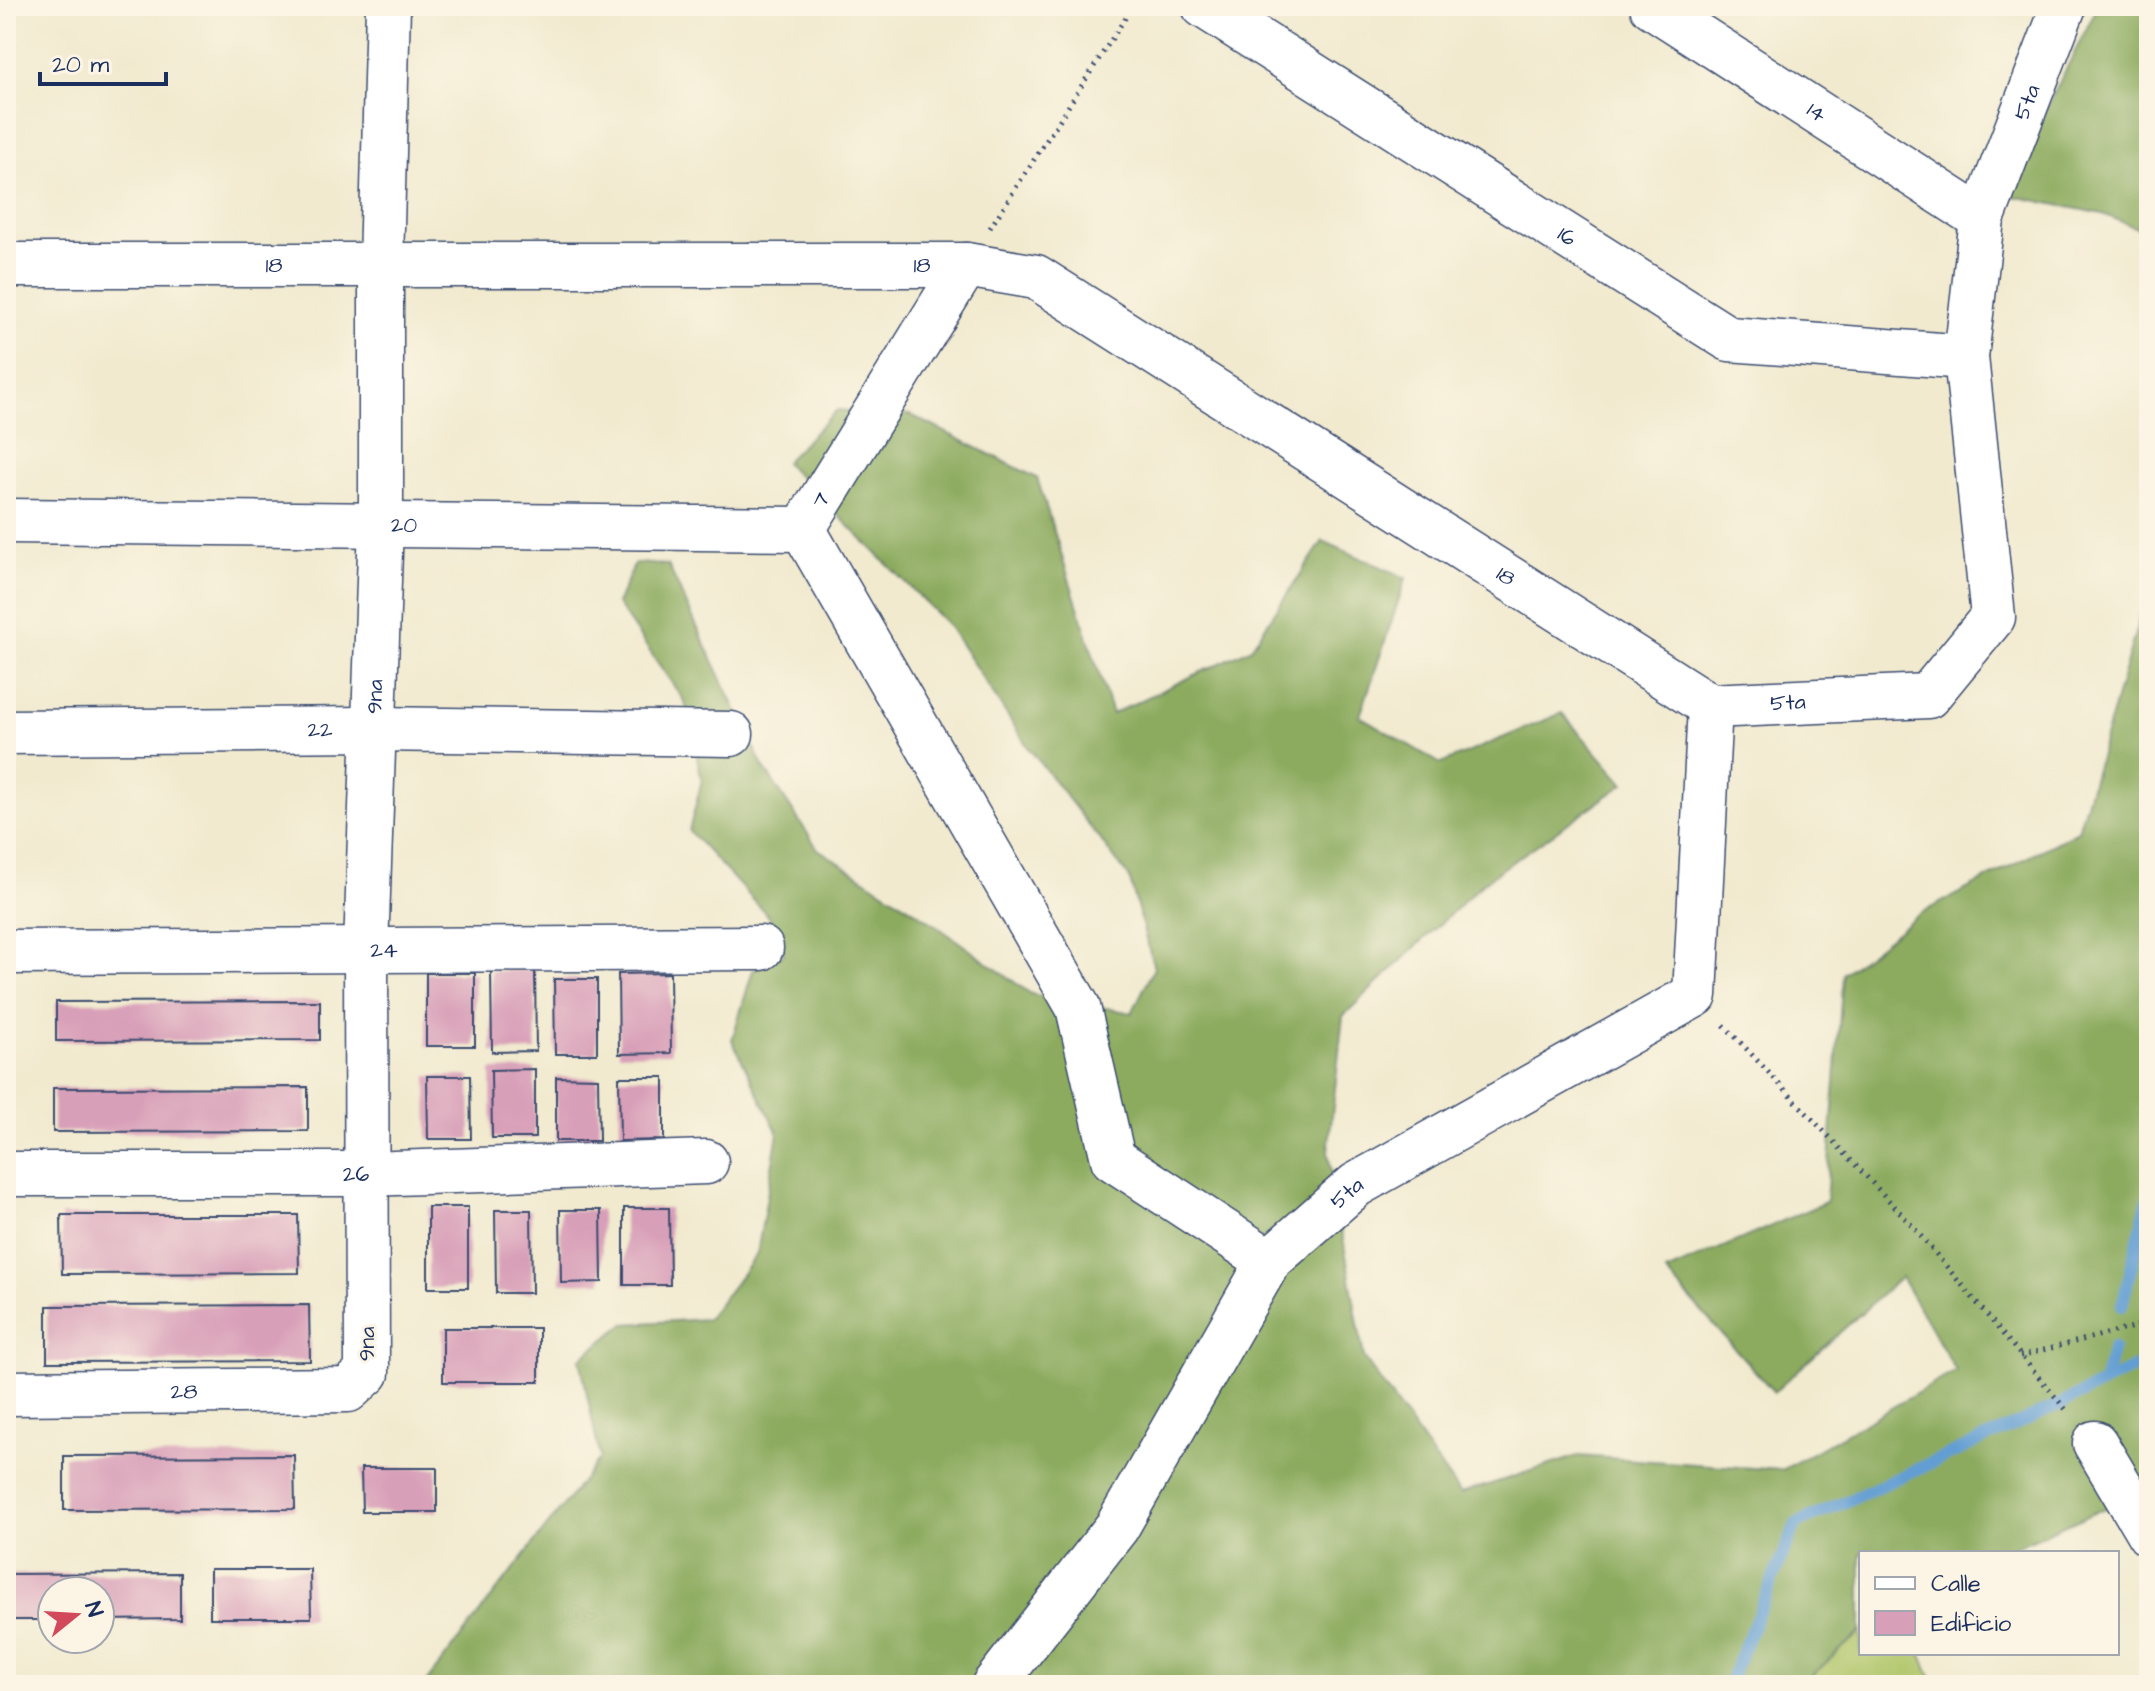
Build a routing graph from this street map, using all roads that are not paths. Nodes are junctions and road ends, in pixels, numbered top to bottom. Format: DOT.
graph roads {
  1 [pos="388,6"];
  2 [pos="1204,6"];
  3 [pos="1652,6"];
  4 [pos="2064,6"];
  5 [pos="1982,219"];
  6 [pos="381,263"];
  7 [pos="6,265"];
  8 [pos="966,265"];
  9 [pos="1966,357"];
  10 [pos="6,521"];
  11 [pos="381,524"];
  12 [pos="803,529"];
  13 [pos="1710,706"];
  14 [pos="373,729"];
  15 [pos="6,732"];
  16 [pos="731,734"];
  17 [pos="761,948"];
  18 [pos="366,949"];
  19 [pos="6,952"];
  20 [pos="706,1162"];
  21 [pos="6,1174"];
  22 [pos="367,1174"];
  23 [pos="1269,1261"];
  24 [pos="359,1383"];
  25 [pos="6,1393"];
  26 [pos="2095,1443"];
  27 [pos="2149,1534"];
  28 [pos="994,1685"];
  1 -- 6 [label="street, 9na"];
  2 -- 9 [label="street, 16"];
  3 -- 5 [label="street, 14"];
  4 -- 5 [label="street, 5ta"];
  5 -- 9 [label="street, 5ta"];
  6 -- 7 [label="street, 18"];
  6 -- 8 [label="street, 18"];
  6 -- 11 [label="street, 9na"];
  8 -- 12 [label="street, 7"];
  8 -- 13 [label="street, 18"];
  9 -- 13 [label="street, 5ta"];
  10 -- 11 [label="street, 20"];
  11 -- 12 [label="street, 20"];
  11 -- 14 [label="street, 9na"];
  12 -- 23 [label="street, 7"];
  13 -- 23 [label="street, 5ta"];
  14 -- 15 [label="street, 22"];
  14 -- 16 [label="street, 22"];
  14 -- 18 [label="street, 9na"];
  17 -- 18 [label="street, 24"];
  18 -- 19 [label="street, 24"];
  18 -- 22 [label="street, 9na"];
  20 -- 22 [label="street, 26"];
  21 -- 22 [label="street, 26"];
  22 -- 24 [label="street, 9na"];
  23 -- 28 [label="street, 5ta"];
  24 -- 25 [label="street, 28"];
  26 -- 27 [label="street"];
}
